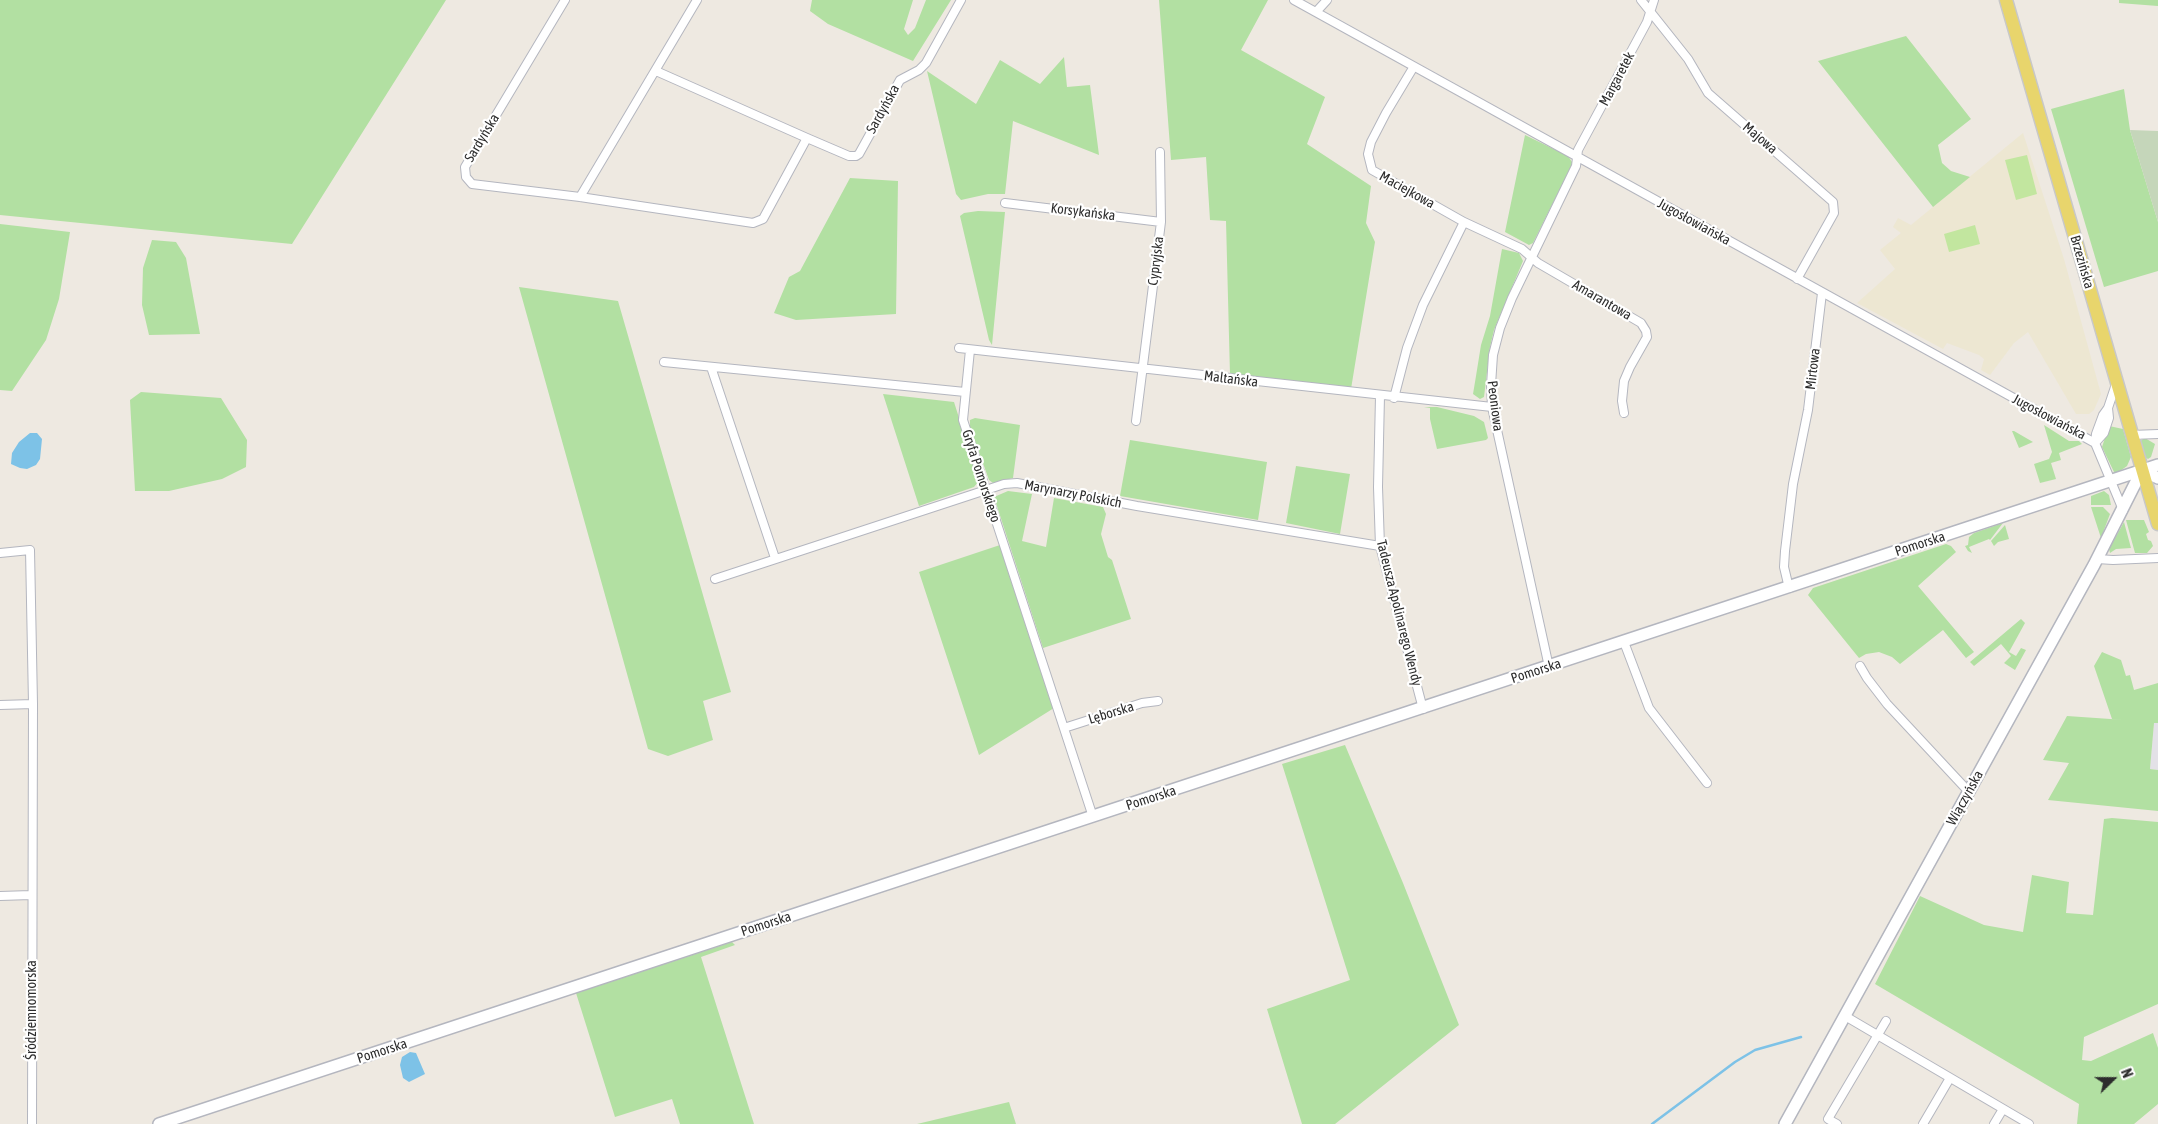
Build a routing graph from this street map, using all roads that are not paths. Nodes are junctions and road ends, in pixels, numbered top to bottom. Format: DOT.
graph roads {
  1 [pos="564,0"];
  2 [pos="697,0"];
  3 [pos="960,0"];
  4 [pos="1294,0"];
  5 [pos="1327,0"];
  6 [pos="1641,0"];
  7 [pos="1654,0"];
  8 [pos="2006,0"];
  9 [pos="1650,11"];
  10 [pos="1316,12"];
  11 [pos="1413,68"];
  12 [pos="656,71"];
  13 [pos="807,138"];
  14 [pos="1160,152"];
  15 [pos="1577,157"];
  16 [pos="580,197"];
  17 [pos="1005,203"];
  18 [pos="1161,222"];
  19 [pos="1464,222"];
  20 [pos="1531,257"];
  21 [pos="1797,279"];
  22 [pos="1822,293"];
  23 [pos="959,348"];
  24 [pos="970,350"];
  25 [pos="664,362"];
  26 [pos="711,368"];
  27 [pos="1142,369"];
  28 [pos="2116,382"];
  29 [pos="965,392"];
  30 [pos="1380,396"];
  31 [pos="1394,398"];
  32 [pos="1492,407"];
  33 [pos="1624,413"];
  34 [pos="1136,421"];
  35 [pos="2158,434"];
  36 [pos="2132,435"];
  37 [pos="2095,442"];
  38 [pos="2158,465"];
  39 [pos="2142,470"];
  40 [pos="2158,478"];
  41 [pos="2111,481"];
  42 [pos="986,490"];
  43 [pos="2122,510"];
  44 [pos="2158,524"];
  45 [pos="1380,546"];
  46 [pos="0,553"];
  47 [pos="775,558"];
  48 [pos="2158,558"];
  49 [pos="2097,559"];
  50 [pos="715,579"];
  51 [pos="1789,588"];
  52 [pos="1624,642"];
  53 [pos="1860,666"];
  54 [pos="1549,667"];
  55 [pos="1158,701"];
  56 [pos="33,704"];
  57 [pos="0,705"];
  58 [pos="1423,709"];
  59 [pos="1064,728"];
  60 [pos="1708,783"];
  61 [pos="1969,792"];
  62 [pos="1093,817"];
  63 [pos="0,896"];
  64 [pos="32,896"];
  65 [pos="1845,1016"];
  66 [pos="1886,1021"];
  67 [pos="1877,1036"];
  68 [pos="1950,1078"];
  69 [pos="2003,1109"];
  70 [pos="32,1124"];
  71 [pos="159,1124"];
  72 [pos="1785,1124"];
  73 [pos="1837,1124"];
  74 [pos="1923,1124"];
  75 [pos="1994,1124"];
  76 [pos="2029,1124"];
  1 -- 16 [label="street, Sardyńska"];
  2 -- 12 [label="street"];
  3 -- 13 [label="street, Sardyńska"];
  4 -- 10 [label="street, Jugosłowiańska"];
  5 -- 10 [label="street"];
  6 -- 9 [label="street, Majowa"];
  7 -- 9 [label="street, Margaretek"];
  8 -- 28 [label="main road, Brzezińska"];
  9 -- 15 [label="street, Margaretek"];
  9 -- 21 [label="street, Majowa"];
  10 -- 11 [label="street, Jugosłowiańska"];
  11 -- 15 [label="street, Jugosłowiańska"];
  11 -- 19 [label="street, Maciejkowa"];
  12 -- 13 [label="street, Sardyńska"];
  12 -- 16 [label="street"];
  13 -- 16 [label="street, Sardyńska"];
  14 -- 18 [label="street, Cypryjska"];
  15 -- 20 [label="street, Peoniowa"];
  15 -- 21 [label="street, Jugosłowiańska"];
  17 -- 18 [label="street, Korsykańska"];
  18 -- 27 [label="street, Cypryjska"];
  19 -- 20 [label="street, Maciejkowa"];
  19 -- 31 [label="street"];
  20 -- 32 [label="street, Peoniowa"];
  20 -- 33 [label="street, Amarantowa"];
  21 -- 22 [label="street, Jugosłowiańska"];
  22 -- 37 [label="street, Jugosłowiańska"];
  22 -- 51 [label="street, Mirtowa"];
  23 -- 24 [label="street, Maltańska"];
  24 -- 27 [label="street, Maltańska"];
  24 -- 29 [label="street"];
  25 -- 26 [label="street"];
  26 -- 29 [label="street"];
  26 -- 47 [label="street"];
  27 -- 30 [label="street, Maltańska"];
  27 -- 34 [label="street, Cypryjska"];
  28 -- 36 [label="main road, Brzezińska"];
  28 -- 37 [label="street"];
  29 -- 42 [label="street, Gryfa Pomorskiego"];
  30 -- 31 [label="street, Maltańska"];
  30 -- 45 [label="street, Tadeusza Apolinarego Wendy"];
  31 -- 32 [label="street, Maltańska"];
  32 -- 54 [label="street, Peoniowa"];
  35 -- 36 [label="street"];
  36 -- 39 [label="main road, Brzezińska"];
  37 -- 41 [label="street"];
  38 -- 39 [label="street, Pomorska"];
  39 -- 40 [label="street"];
  39 -- 41 [label="street, Pomorska"];
  39 -- 43 [label="street, Wiączyńska"];
  39 -- 44 [label="main road, Brzezińska"];
  41 -- 43 [label="street"];
  41 -- 51 [label="street, Pomorska"];
  42 -- 45 [label="street, Marynarzy Polskich"];
  42 -- 47 [label="street, Marynarzy Polskich"];
  42 -- 59 [label="street, Gryfa Pomorskiego"];
  43 -- 49 [label="street, Wiączyńska"];
  45 -- 58 [label="street, Tadeusza Apolinarego Wendy"];
  46 -- 56 [label="street, Śródziemnomorska"];
  47 -- 50 [label="street, Marynarzy Polskich"];
  48 -- 49 [label="street"];
  49 -- 61 [label="street, Wiączyńska"];
  51 -- 52 [label="street, Pomorska"];
  52 -- 54 [label="street, Pomorska"];
  52 -- 60 [label="street"];
  53 -- 61 [label="street"];
  54 -- 58 [label="street, Pomorska"];
  55 -- 59 [label="street, Lęborska"];
  56 -- 57 [label="street"];
  56 -- 64 [label="street, Śródziemnomorska"];
  58 -- 62 [label="street, Pomorska"];
  59 -- 62 [label="street, Gryfa Pomorskiego"];
  61 -- 65 [label="street, Wiączyńska"];
  62 -- 71 [label="street, Pomorska"];
  63 -- 64 [label="street"];
  64 -- 70 [label="street, Śródziemnomorska"];
  65 -- 67 [label="street"];
  65 -- 72 [label="street, Wiączyńska"];
  66 -- 67 [label="street"];
  67 -- 68 [label="street"];
  67 -- 73 [label="street"];
  68 -- 69 [label="street"];
  68 -- 74 [label="street"];
  69 -- 75 [label="street"];
  69 -- 76 [label="street"];
}
